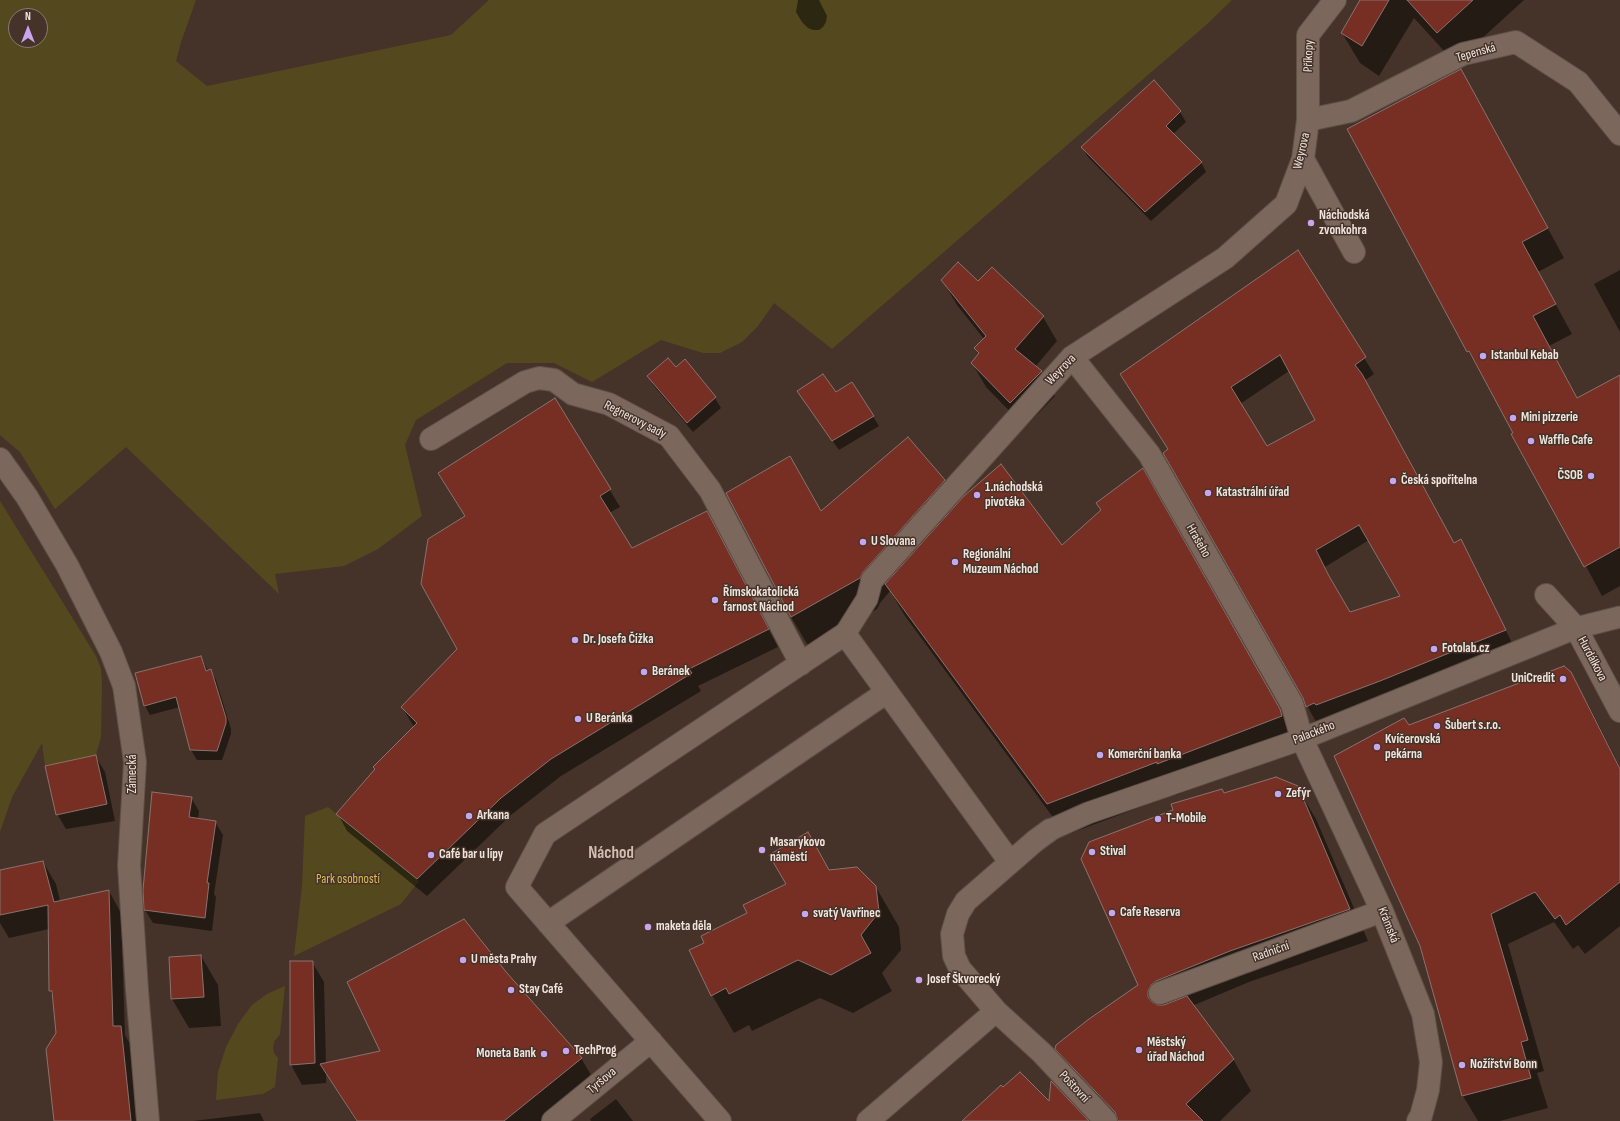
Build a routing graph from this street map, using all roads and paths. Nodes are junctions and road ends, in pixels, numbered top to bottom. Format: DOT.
graph roads {
  1 [pos="1335,0"];
  2 [pos="1308,120"];
  3 [pos="1620,134"];
  4 [pos="1303,158"];
  5 [pos="1354,252"];
  6 [pos="1072,357"];
  7 [pos="431,439"];
  8 [pos="0,459"];
  9 [pos="872,580"];
  10 [pos="1546,595"];
  11 [pos="1620,617"];
  12 [pos="1576,628"];
  13 [pos="845,634"];
  14 [pos="801,664"];
  15 [pos="887,692"];
  16 [pos="1620,711"];
  17 [pos="1302,739"];
  18 [pos="1050,830"];
  19 [pos="1010,862"];
  20 [pos="1382,911"];
  21 [pos="548,922"];
  22 [pos="1160,992"];
  23 [pos="996,1011"];
  24 [pos="651,1041"];
  25 [pos="1424,1119"];
  26 [pos="148,1121"];
  27 [pos="553,1121"];
  28 [pos="720,1121"];
  29 [pos="868,1121"];
  30 [pos="1106,1121"];
  1 -- 2 [label="street, Příkopy"];
  2 -- 3 [label="street, Tepenská"];
  2 -- 4 [label="street, Weyrova"];
  4 -- 5 [label="street"];
  4 -- 6 [label="street, Weyrova"];
  6 -- 9 [label="street, Weyrova"];
  6 -- 17 [label="street, Hrašeho"];
  7 -- 14 [label="street, Regnerovy sady"];
  8 -- 26 [label="street, Zámecká"];
  9 -- 13 [label="street, Weyrova"];
  10 -- 12 [label="street, Hurdálkova"];
  11 -- 12 [label="street, Palackého"];
  12 -- 16 [label="street, Hurdálkova"];
  12 -- 17 [label="street, Palackého"];
  13 -- 14 [label="street"];
  13 -- 15 [label="street"];
  14 -- 21 [label="street"];
  15 -- 19 [label="street"];
  15 -- 21 [label="street"];
  17 -- 18 [label="street, Palackého"];
  17 -- 20 [label="street, Krámská"];
  18 -- 19 [label="street"];
  19 -- 23 [label="street"];
  20 -- 22 [label="street, Radniční"];
  20 -- 25 [label="street, Krámská"];
  21 -- 24 [label="street"];
  23 -- 29 [label="street"];
  23 -- 30 [label="street, Poštovní"];
  24 -- 27 [label="street, Tyršova"];
  24 -- 28 [label="street"];
}
